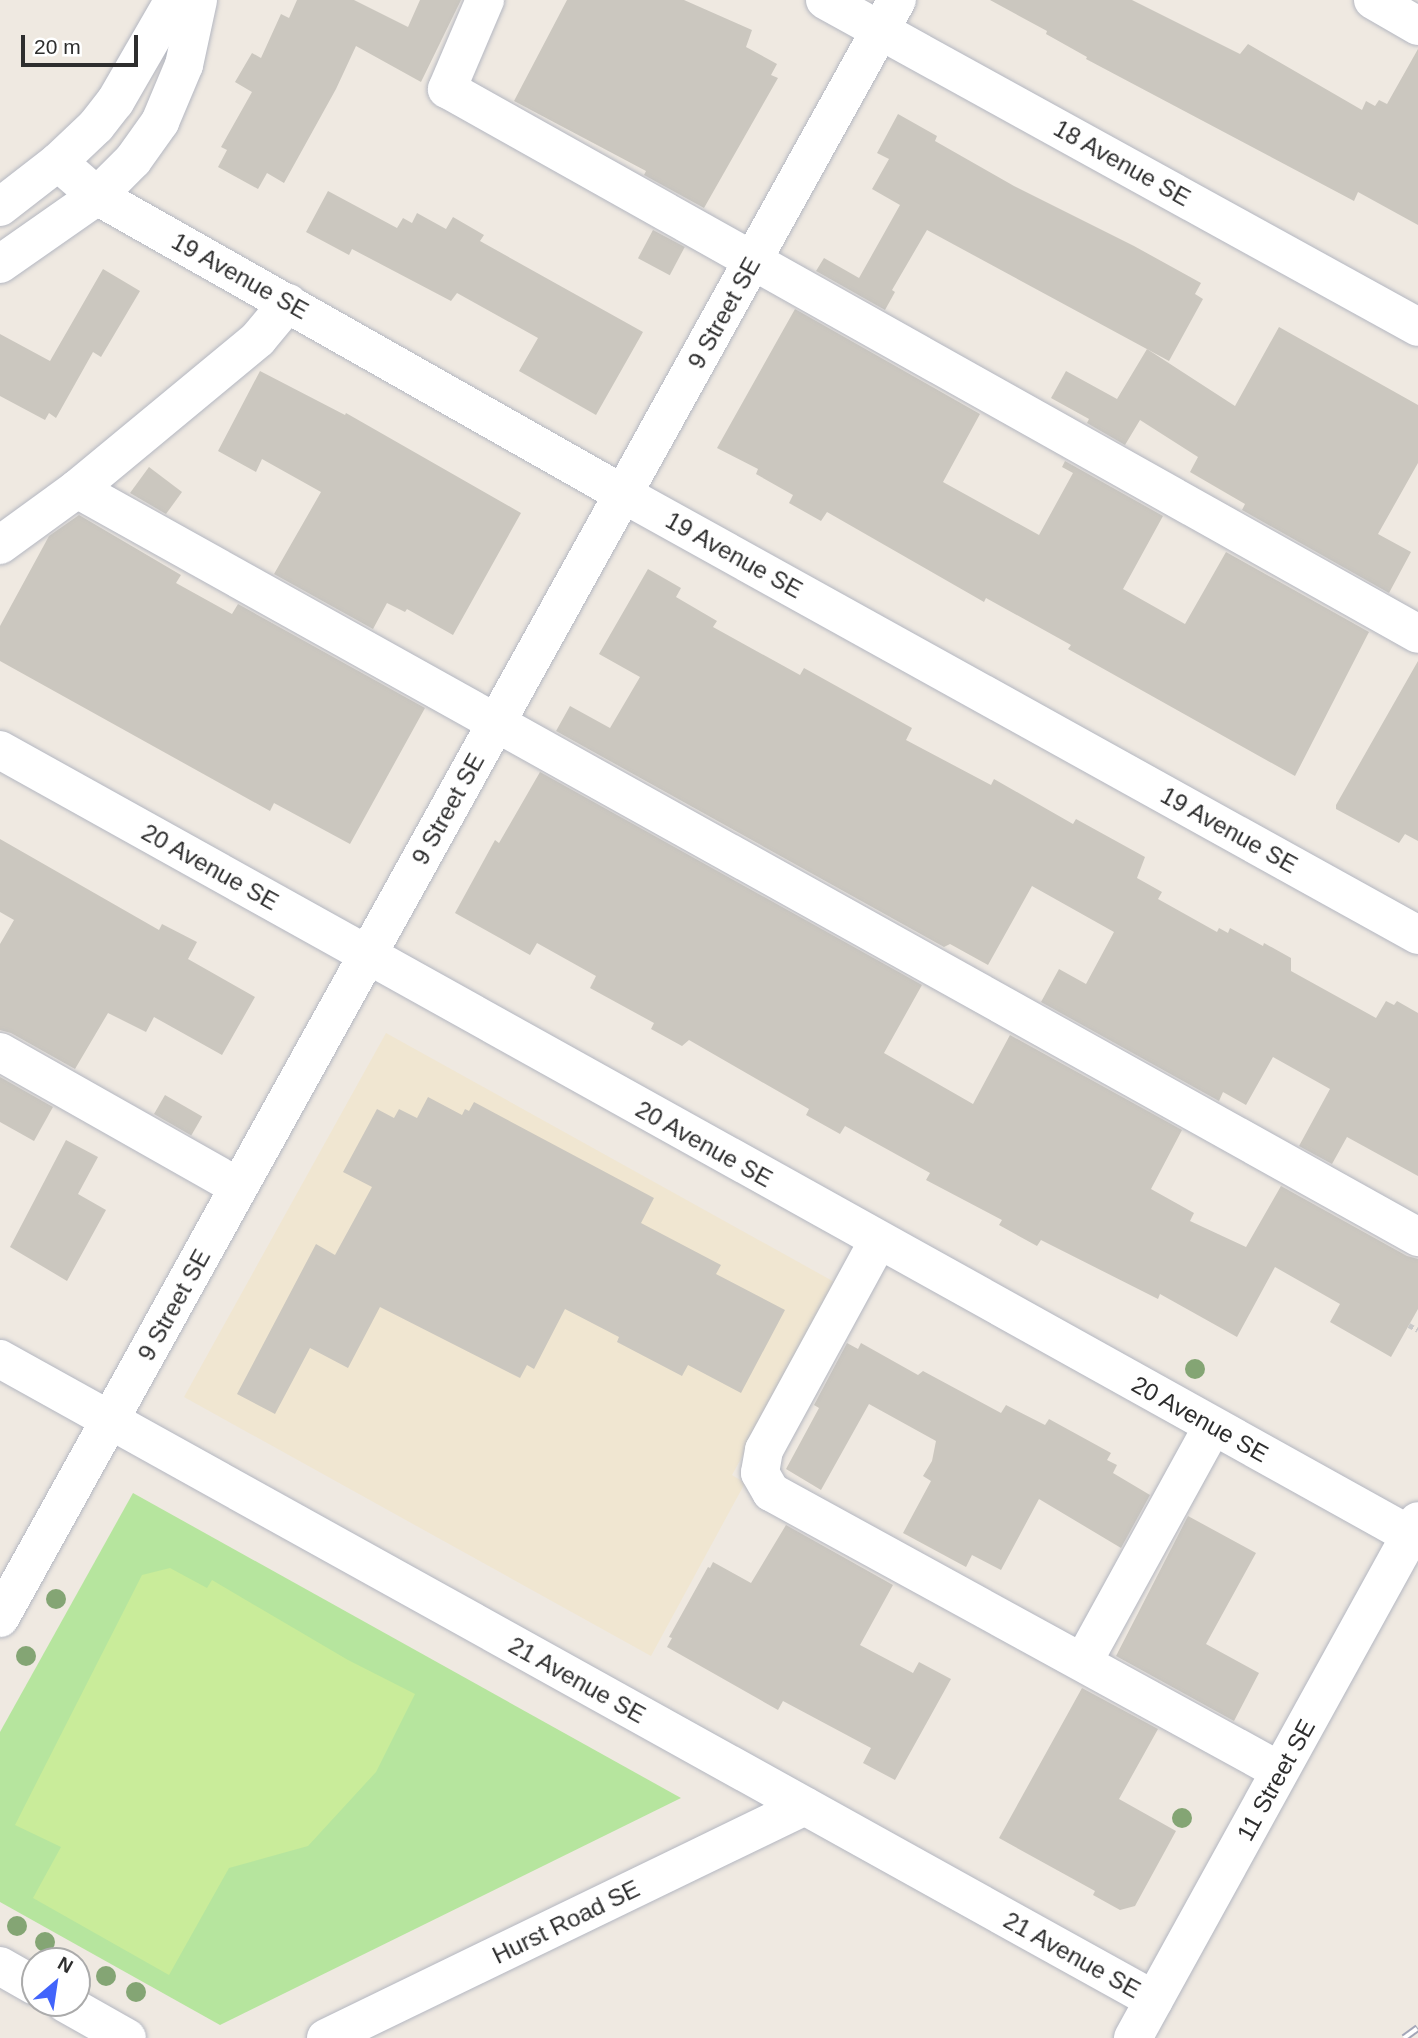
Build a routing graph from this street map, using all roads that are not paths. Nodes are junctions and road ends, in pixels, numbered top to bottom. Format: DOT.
graph roads {
  1 [pos="174,0"];
  2 [pos="198,0"];
  3 [pos="485,0"];
  4 [pos="825,0"];
  5 [pos="1373,0"];
  6 [pos="889,15"];
  7 [pos="1418,26"];
  8 [pos="58,162"];
  9 [pos="97,196"];
  10 [pos="0,207"];
  11 [pos="752,261"];
  12 [pos="0,264"];
  13 [pos="288,303"];
  14 [pos="1418,327"];
  15 [pos="77,489"];
  16 [pos="623,494"];
  17 [pos="0,545"];
  18 [pos="1418,634"];
  19 [pos="496,724"];
  20 [pos="0,750"];
  21 [pos="1418,935"];
  22 [pos="367,956"];
  23 [pos="0,1052"];
  24 [pos="239,1187"];
  25 [pos="1418,1237"];
  26 [pos="878,1241"];
  27 [pos="0,1359"];
  28 [pos="110,1420"];
  29 [pos="1213,1426"];
  30 [pos="1414,1528"];
  31 [pos="0,1618"];
  32 [pos="1083,1662"];
  33 [pos="1280,1771"];
  34 [pos="805,1806"];
  35 [pos="0,1966"];
  36 [pos="21,1978"];
  37 [pos="1154,2000"];
  38 [pos="90,2017"];
  39 [pos="127,2038"];
  40 [pos="326,2038"];
  41 [pos="1133,2038"];
  1 -- 8 [label="street"];
  2 -- 9 [label="street"];
  3 -- 11 [label="street"];
  4 -- 6 [label="street, 18 Avenue SE"];
  5 -- 7 [label="street"];
  6 -- 11 [label="street, 9 Street SE"];
  6 -- 14 [label="street, 18 Avenue SE"];
  8 -- 9 [label="street, 19 Avenue SE"];
  8 -- 10 [label="street"];
  9 -- 12 [label="street"];
  9 -- 13 [label="street, 19 Avenue SE"];
  11 -- 16 [label="street, 9 Street SE"];
  11 -- 18 [label="street"];
  13 -- 15 [label="street"];
  13 -- 16 [label="street, 19 Avenue SE"];
  15 -- 17 [label="street"];
  15 -- 19 [label="street"];
  16 -- 19 [label="street, 9 Street SE"];
  16 -- 21 [label="street, 19 Avenue SE"];
  19 -- 22 [label="street, 9 Street SE"];
  19 -- 25 [label="street"];
  20 -- 22 [label="street, 20 Avenue SE"];
  22 -- 24 [label="street, 9 Street SE"];
  22 -- 26 [label="street, 20 Avenue SE"];
  23 -- 24 [label="street"];
  24 -- 28 [label="street, 9 Street SE"];
  26 -- 29 [label="street, 20 Avenue SE"];
  26 -- 32 [label="street"];
  27 -- 28 [label="street, 21 Avenue SE"];
  28 -- 31 [label="street, 9 Street SE"];
  28 -- 34 [label="street, 21 Avenue SE"];
  29 -- 30 [label="street, 20 Avenue SE"];
  29 -- 32 [label="street"];
  30 -- 33 [label="street, 11 Street SE"];
  32 -- 33 [label="street"];
  33 -- 37 [label="street, 11 Street SE"];
  34 -- 37 [label="street, 21 Avenue SE"];
  34 -- 40 [label="street, Hurst Road SE"];
  35 -- 36 [label="street"];
  37 -- 41 [label="street, 11 Street SE"];
  38 -- 39 [label="street"];
}
